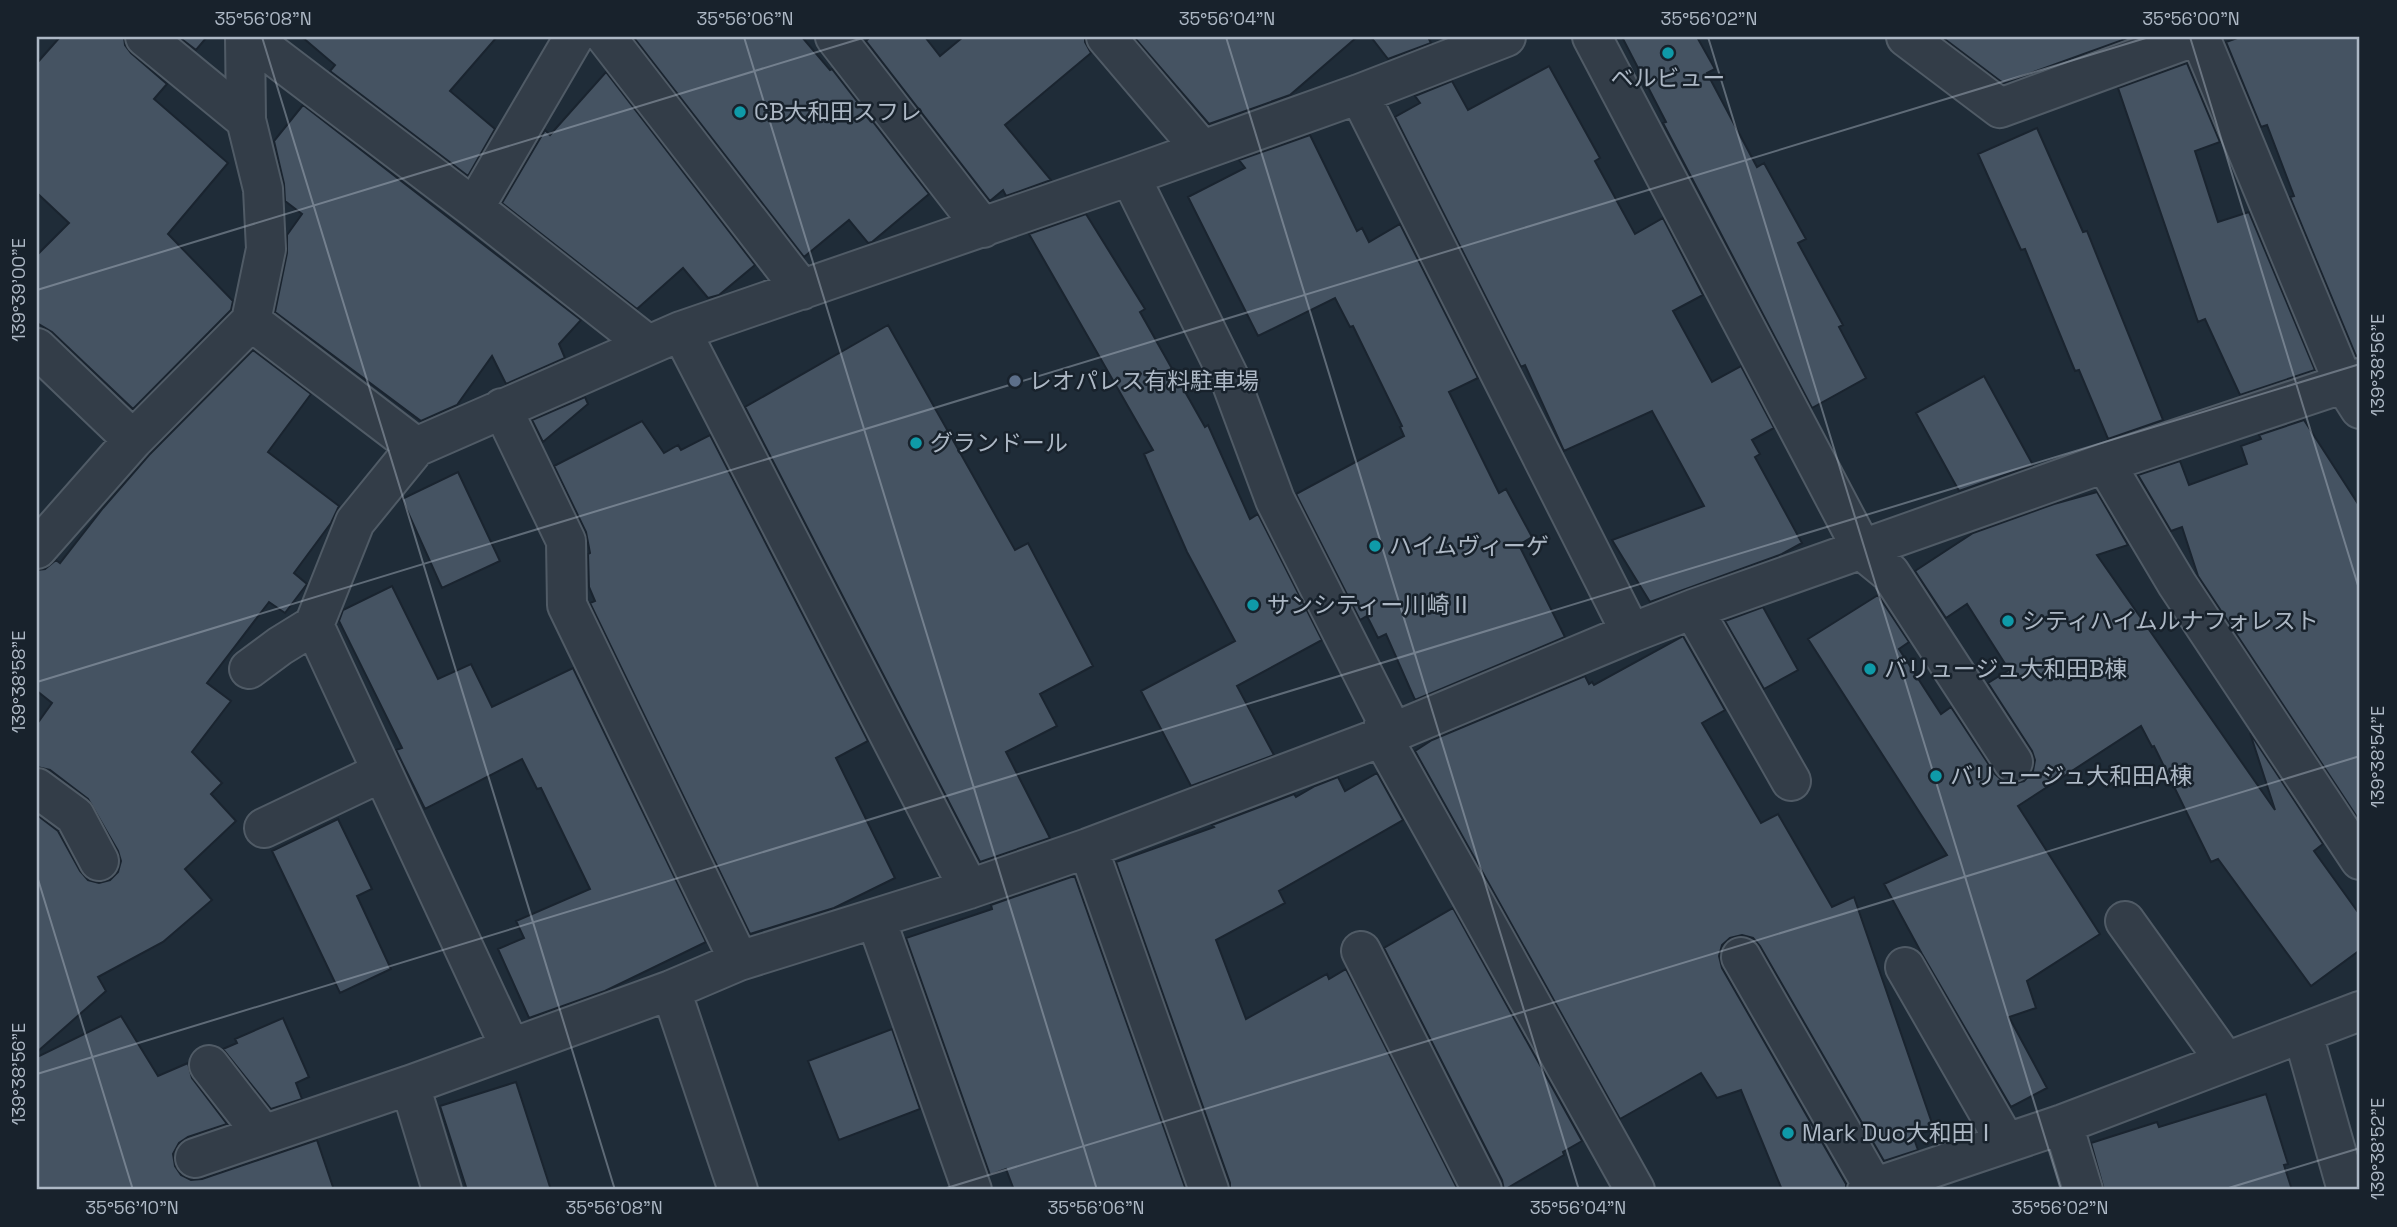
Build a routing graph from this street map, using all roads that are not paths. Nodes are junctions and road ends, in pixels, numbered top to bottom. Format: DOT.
graph roads {
  1 [pos="145,37"];
  2 [pos="247,37"];
  3 [pos="574,37"];
  4 [pos="606,37"];
  5 [pos="835,37"];
  6 [pos="1107,37"];
  7 [pos="1506,37"];
  8 [pos="1592,37"];
  9 [pos="1906,37"];
  10 [pos="2194,37"];
  11 [pos="2200,37"];
  12 [pos="1359,94"];
  13 [pos="246,120"];
  14 [pos="1202,150"];
  15 [pos="1130,176"];
  16 [pos="474,208"];
  17 [pos="983,228"];
  18 [pos="802,290"];
  19 [pos="251,321"];
  20 [pos="664,338"];
  21 [pos="37,348"];
  22 [pos="2355,390"];
  23 [pos="502,408"];
  24 [pos="132,440"];
  25 [pos="416,447"];
  26 [pos="2105,463"];
  27 [pos="37,549"];
  28 [pos="1863,551"];
  29 [pos="1693,610"];
  30 [pos="314,625"];
  31 [pos="1631,633"];
  32 [pos="249,669"];
  33 [pos="1382,737"];
  34 [pos="2013,762"];
  35 [pos="382,772"];
  36 [pos="1791,781"];
  37 [pos="37,788"];
  38 [pos="264,828"];
  39 [pos="1088,848"];
  40 [pos="2360,860"];
  41 [pos="99,861"];
  42 [pos="969,889"];
  43 [pos="876,919"];
  44 [pos="2125,921"];
  45 [pos="1360,951"];
  46 [pos="1741,957"];
  47 [pos="739,961"];
  48 [pos="1905,967"];
  49 [pos="671,990"];
  50 [pos="2360,1011"];
  51 [pos="2303,1034"];
  52 [pos="510,1047"];
  53 [pos="2226,1062"];
  54 [pos="209,1065"];
  55 [pos="410,1084"];
  56 [pos="2063,1124"];
  57 [pos="262,1133"];
  58 [pos="2006,1143"];
  59 [pos="195,1158"];
  60 [pos="1871,1189"];
  61 [pos="442,1190"];
  62 [pos="738,1190"];
  63 [pos="972,1190"];
  64 [pos="1209,1190"];
  65 [pos="1482,1190"];
  66 [pos="1635,1190"];
  67 [pos="2083,1190"];
  68 [pos="2347,1190"];
  1 -- 13 [label="street"];
  2 -- 13 [label="street"];
  2 -- 16 [label="street"];
  3 -- 16 [label="street"];
  4 -- 18 [label="street"];
  5 -- 17 [label="street"];
  6 -- 14 [label="street"];
  7 -- 12 [label="street"];
  8 -- 28 [label="street"];
  9 -- 10 [label="street"];
  11 -- 22 [label="street"];
  12 -- 14 [label="street"];
  12 -- 31 [label="street"];
  13 -- 19 [label="street"];
  14 -- 15 [label="street"];
  15 -- 17 [label="street"];
  15 -- 33 [label="street"];
  16 -- 20 [label="street"];
  17 -- 18 [label="street"];
  18 -- 20 [label="street"];
  19 -- 24 [label="street"];
  19 -- 25 [label="street"];
  20 -- 23 [label="street"];
  20 -- 42 [label="street"];
  21 -- 24 [label="street"];
  22 -- 26 [label="street"];
  23 -- 25 [label="street"];
  23 -- 47 [label="street"];
  24 -- 27 [label="street"];
  25 -- 30 [label="street"];
  26 -- 28 [label="street"];
  26 -- 40 [label="street"];
  28 -- 29 [label="street"];
  28 -- 34 [label="street"];
  29 -- 31 [label="street"];
  29 -- 36 [label="street"];
  30 -- 32 [label="street"];
  30 -- 35 [label="street"];
  31 -- 33 [label="street"];
  33 -- 39 [label="street"];
  33 -- 66 [label="street"];
  35 -- 38 [label="street"];
  35 -- 52 [label="street"];
  37 -- 41 [label="street"];
  39 -- 42 [label="street"];
  39 -- 64 [label="street"];
  42 -- 43 [label="street"];
  43 -- 47 [label="street"];
  43 -- 63 [label="street"];
  44 -- 53 [label="street"];
  45 -- 65 [label="street"];
  46 -- 60 [label="street"];
  47 -- 49 [label="street"];
  48 -- 58 [label="street"];
  49 -- 52 [label="street"];
  49 -- 62 [label="street"];
  50 -- 51 [label="street"];
  51 -- 53 [label="street"];
  51 -- 68 [label="street"];
  52 -- 55 [label="street"];
  53 -- 56 [label="street"];
  54 -- 57 [label="street"];
  55 -- 57 [label="street"];
  55 -- 61 [label="street"];
  56 -- 58 [label="street"];
  56 -- 67 [label="street"];
  57 -- 59 [label="street"];
  58 -- 60 [label="street"];
}
